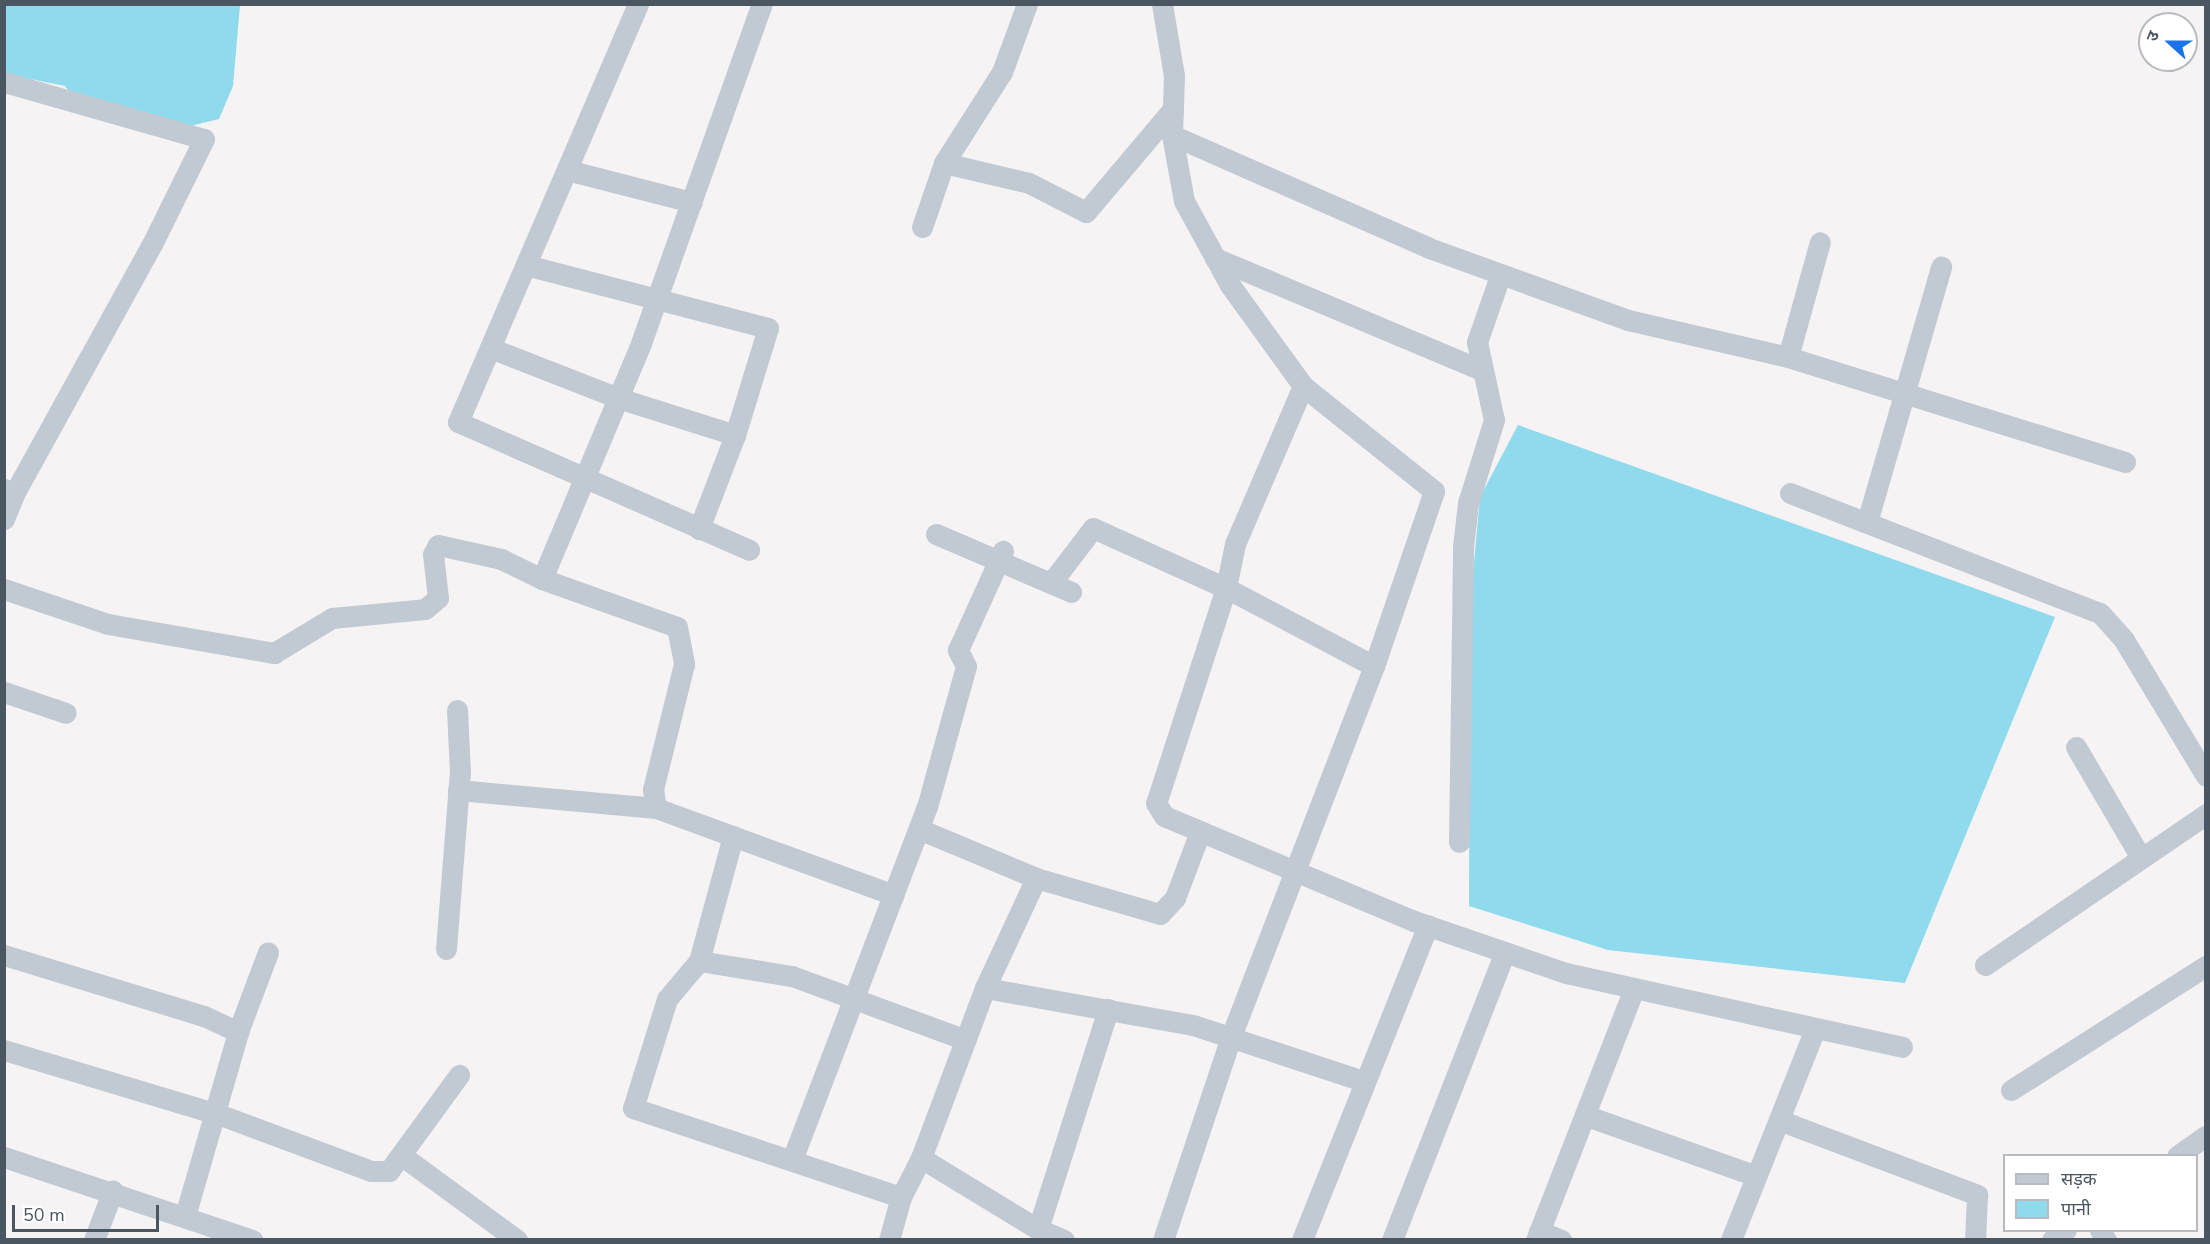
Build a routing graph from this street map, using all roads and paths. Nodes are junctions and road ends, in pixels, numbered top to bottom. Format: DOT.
graph roads {
  1 [pos="639,4"];
  2 [pos="762,4"];
  3 [pos="1027,4"];
  4 [pos="1161,4"];
  5 [pos="4,82"];
  6 [pos="1173,109"];
  7 [pos="1172,135"];
  8 [pos="944,163"];
  9 [pos="567,170"];
  10 [pos="692,202"];
  11 [pos="922,227"];
  12 [pos="1820,242"];
  13 [pos="1215,258"];
  14 [pos="526,265"];
  15 [pos="1941,267"];
  16 [pos="1500,276"];
  17 [pos="657,298"];
  18 [pos="490,348"];
  19 [pos="1788,357"];
  20 [pos="1479,369"];
  21 [pos="1304,386"];
  22 [pos="1903,393"];
  23 [pos="618,398"];
  24 [pos="735,435"];
  25 [pos="2125,462"];
  26 [pos="584,479"];
  27 [pos="9,491"];
  28 [pos="1790,493"];
  29 [pos="4,519"];
  30 [pos="1867,522"];
  31 [pos="699,529"];
  32 [pos="936,534"];
  33 [pos="749,550"];
  34 [pos="1000,556"];
  35 [pos="542,579"];
  36 [pos="1051,583"];
  37 [pos="1226,588"];
  38 [pos="4,589"];
  39 [pos="1071,592"];
  40 [pos="1374,666"];
  41 [pos="4,692"];
  42 [pos="457,710"];
  43 [pos="66,713"];
  44 [pos="2076,747"];
  45 [pos="2205,776"];
  46 [pos="458,790"];
  47 [pos="656,808"];
  48 [pos="2205,814"];
  49 [pos="919,829"];
  50 [pos="1200,832"];
  51 [pos="733,836"];
  52 [pos="1459,842"];
  53 [pos="2141,858"];
  54 [pos="1295,871"];
  55 [pos="1035,878"];
  56 [pos="894,895"];
  57 [pos="1428,925"];
  58 [pos="446,949"];
  59 [pos="268,952"];
  60 [pos="1505,952"];
  61 [pos="4,955"];
  62 [pos="699,961"];
  63 [pos="1985,966"];
  64 [pos="2205,966"];
  65 [pos="985,988"];
  66 [pos="1634,989"];
  67 [pos="855,1000"];
  68 [pos="1108,1009"];
  69 [pos="1815,1029"];
  70 [pos="238,1032"];
  71 [pos="1231,1037"];
  72 [pos="966,1040"];
  73 [pos="1902,1047"];
  74 [pos="4,1050"];
  75 [pos="459,1075"];
  76 [pos="1363,1081"];
  77 [pos="2011,1090"];
  78 [pos="218,1114"];
  79 [pos="1587,1116"];
  80 [pos="1779,1120"];
  81 [pos="2205,1136"];
  82 [pos="2178,1154"];
  83 [pos="401,1155"];
  84 [pos="4,1157"];
  85 [pos="921,1158"];
  86 [pos="792,1160"];
  87 [pos="1756,1176"];
  88 [pos="113,1190"];
  89 [pos="901,1197"];
  90 [pos="185,1216"];
  91 [pos="1038,1229"];
  92 [pos="1538,1235"];
  93 [pos="242,1238"];
  94 [pos="94,1239"];
  95 [pos="517,1239"];
  96 [pos="889,1239"];
  97 [pos="1064,1239"];
  98 [pos="1163,1239"];
  99 [pos="1302,1239"];
  100 [pos="1392,1239"];
  101 [pos="1562,1239"];
  102 [pos="1731,1239"];
  103 [pos="1975,1239"];
  1 -- 9 [label="street"];
  2 -- 10 [label="street"];
  3 -- 8 [label="street"];
  4 -- 6 [label="street"];
  5 -- 27 [label="street"];
  6 -- 7 [label="street"];
  6 -- 8 [label="street"];
  7 -- 13 [label="street"];
  7 -- 16 [label="street"];
  8 -- 11 [label="street"];
  9 -- 10 [label="street"];
  9 -- 14 [label="street"];
  10 -- 17 [label="street"];
  12 -- 19 [label="street"];
  13 -- 20 [label="street"];
  13 -- 21 [label="street"];
  14 -- 17 [label="street"];
  14 -- 18 [label="street"];
  15 -- 22 [label="street"];
  16 -- 19 [label="street"];
  16 -- 20 [label="street"];
  17 -- 23 [label="street"];
  17 -- 24 [label="street"];
  18 -- 23 [label="street"];
  18 -- 26 [label="street"];
  19 -- 22 [label="street"];
  20 -- 52 [label="street"];
  21 -- 37 [label="street"];
  21 -- 40 [label="street"];
  22 -- 25 [label="street"];
  22 -- 30 [label="street"];
  23 -- 24 [label="street"];
  23 -- 26 [label="street"];
  24 -- 31 [label="street"];
  26 -- 31 [label="street"];
  26 -- 35 [label="street"];
  27 -- 29 [label="street"];
  28 -- 30 [label="street"];
  30 -- 45 [label="street"];
  31 -- 33 [label="street"];
  32 -- 34 [label="street"];
  34 -- 36 [label="street"];
  34 -- 49 [label="street"];
  35 -- 38 [label="street"];
  35 -- 47 [label="street"];
  36 -- 37 [label="street"];
  36 -- 39 [label="street"];
  37 -- 40 [label="street"];
  37 -- 50 [label="street"];
  40 -- 54 [label="street"];
  41 -- 43 [label="street"];
  42 -- 46 [label="street"];
  44 -- 53 [label="street"];
  46 -- 47 [label="street"];
  46 -- 58 [label="street"];
  47 -- 51 [label="street"];
  48 -- 53 [label="street"];
  49 -- 55 [label="street"];
  49 -- 56 [label="street"];
  50 -- 54 [label="street"];
  50 -- 55 [label="street"];
  51 -- 56 [label="street"];
  51 -- 62 [label="street"];
  53 -- 63 [label="street"];
  54 -- 57 [label="street"];
  54 -- 71 [label="street"];
  55 -- 65 [label="street"];
  56 -- 67 [label="street"];
  57 -- 60 [label="street"];
  57 -- 76 [label="street"];
  59 -- 70 [label="street"];
  60 -- 66 [label="street"];
  60 -- 100 [label="street"];
  61 -- 70 [label="street"];
  62 -- 67 [label="street"];
  62 -- 86 [label="street"];
  64 -- 77 [label="street"];
  65 -- 68 [label="street"];
  65 -- 72 [label="street"];
  66 -- 69 [label="street"];
  66 -- 79 [label="street"];
  67 -- 72 [label="street"];
  67 -- 86 [label="street"];
  68 -- 71 [label="street"];
  68 -- 91 [label="street"];
  69 -- 73 [label="street"];
  69 -- 80 [label="street"];
  70 -- 78 [label="street"];
  71 -- 76 [label="street"];
  71 -- 98 [label="street"];
  72 -- 85 [label="street"];
  74 -- 78 [label="street"];
  75 -- 83 [label="street"];
  76 -- 99 [label="street"];
  78 -- 83 [label="street"];
  78 -- 90 [label="street"];
  79 -- 87 [label="street"];
  79 -- 92 [label="street"];
  80 -- 87 [label="street"];
  80 -- 103 [label="street"];
  81 -- 82 [label="street"];
  83 -- 95 [label="street"];
  84 -- 88 [label="street"];
  85 -- 89 [label="street"];
  85 -- 91 [label="street"];
  86 -- 89 [label="street"];
  87 -- 102 [label="street"];
  88 -- 90 [label="street"];
  88 -- 94 [label="street"];
  89 -- 96 [label="street"];
  90 -- 93 [label="street"];
  91 -- 97 [label="street"];
  92 -- 101 [label="street"];
}
